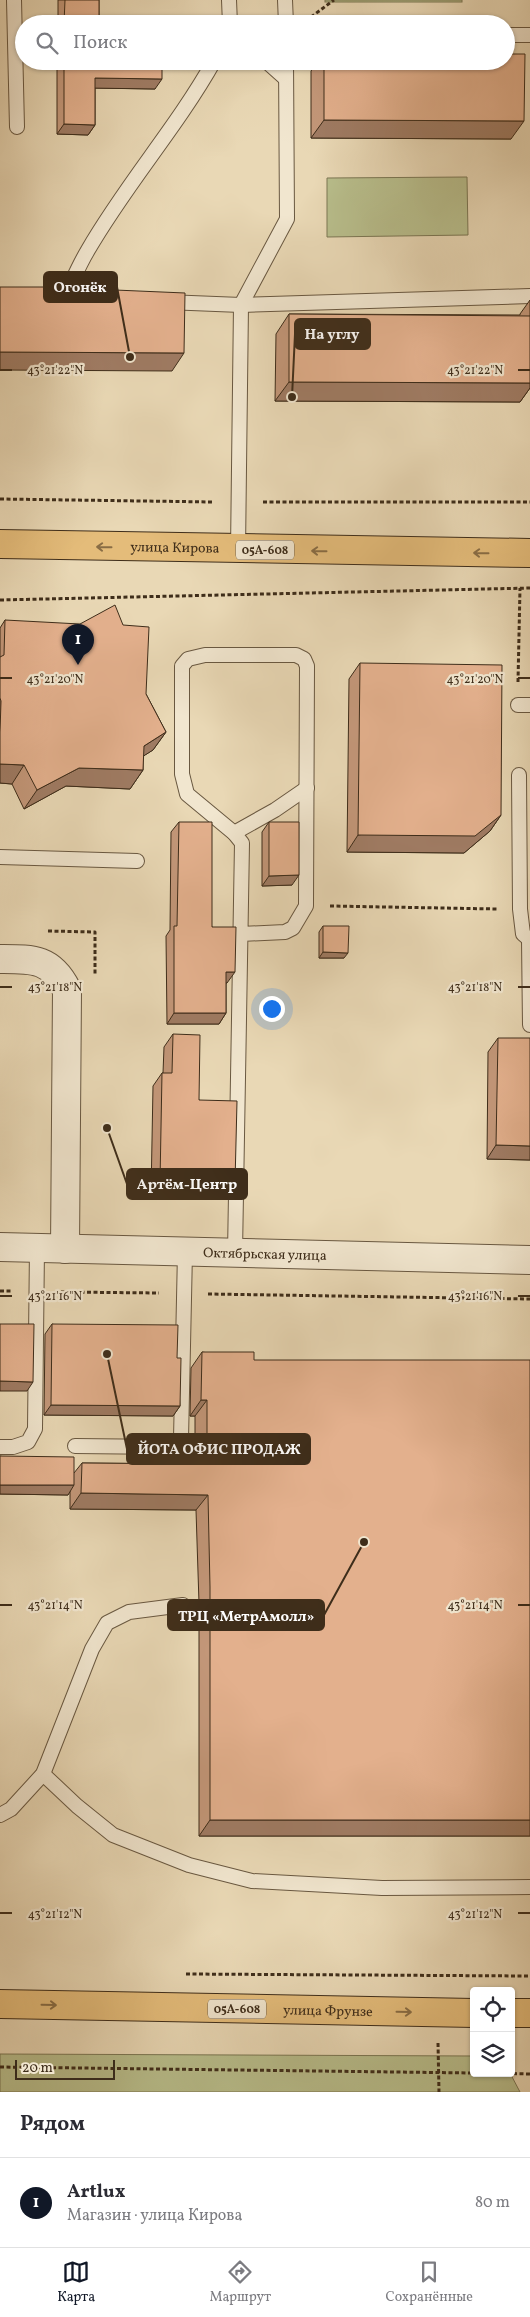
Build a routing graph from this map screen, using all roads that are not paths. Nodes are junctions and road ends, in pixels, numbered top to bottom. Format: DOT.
graph roads {
  1 [pos="14,0"];
  2 [pos="229,0"];
  3 [pos="285,0"];
  4 [pos="230,15"];
  5 [pos="286,15"];
  6 [pos="515,35"];
  7 [pos="530,35"];
  8 [pos="15,42"];
  9 [pos="16,70"];
  10 [pos="209,70"];
  11 [pos="276,70"];
  12 [pos="285,70"];
  13 [pos="285,78"];
  14 [pos="17,127"];
  15 [pos="530,296"];
  16 [pos="46,297"];
  17 [pos="64,298"];
  18 [pos="84,299"];
  19 [pos="153,301"];
  20 [pos="241,305"];
  21 [pos="0,544"];
  22 [pos="238,550"];
  23 [pos="530,553"];
  24 [pos="520,775"];
  25 [pos="307,788"];
  26 [pos="234,833"];
  27 [pos="0,857"];
  28 [pos="137,861"];
  29 [pos="241,934"];
  30 [pos="530,940"];
  31 [pos="0,958"];
  32 [pos="530,1025"];
  33 [pos="0,1248"];
  34 [pos="37,1248"];
  35 [pos="65,1249"];
  36 [pos="185,1252"];
  37 [pos="235,1253"];
  38 [pos="530,1260"];
  39 [pos="75,1446"];
  40 [pos="0,1447"];
  41 [pos="183,1604"];
  42 [pos="43,1774"];
  43 [pos="0,1815"];
  44 [pos="530,1887"];
  45 [pos="0,2004"];
  46 [pos="470,2013"];
  47 [pos="515,2013"];
  48 [pos="530,2013"];
  1 -- 8 [label="lane"];
  2 -- 4 [label="lane"];
  3 -- 5 [label="lane"];
  6 -- 7 [label="lane"];
  9 -- 14 [label="lane"];
  10 -- 17 [label="lane"];
  11 -- 13 [label="lane"];
  12 -- 13 [label="lane"];
  13 -- 20 [label="lane"];
  15 -- 20 [label="lane"];
  16 -- 17 [label="lane"];
  17 -- 18 [label="lane"];
  19 -- 20 [label="lane"];
  20 -- 22 [label="lane"];
  22 -- 21 [label="main road, улица Кирова / 05А-608, one-way"];
  23 -- 22 [label="main road, улица Кирова / 05А-608, one-way"];
  24 -- 30 [label="lane"];
  25 -- 26 [label="lane"];
  25 -- 26 [label="lane"];
  25 -- 29 [label="lane"];
  26 -- 29 [label="lane"];
  27 -- 28 [label="lane"];
  29 -- 37 [label="lane"];
  30 -- 32 [label="lane"];
  31 -- 35 [label="street"];
  33 -- 34 [label="street, Октябрьская улица"];
  34 -- 35 [label="street, Октябрьская улица"];
  34 -- 40 [label="lane"];
  35 -- 36 [label="street, Октябрьская улица"];
  36 -- 37 [label="street, Октябрьская улица"];
  36 -- 39 [label="lane"];
  37 -- 38 [label="street, Октябрьская улица"];
  41 -- 42 [label="lane"];
  42 -- 43 [label="lane"];
  42 -- 44 [label="lane"];
  45 -- 46 [label="main road, улица Фрунзе / 05А-608, one-way"];
  47 -- 48 [label="main road"];
}
